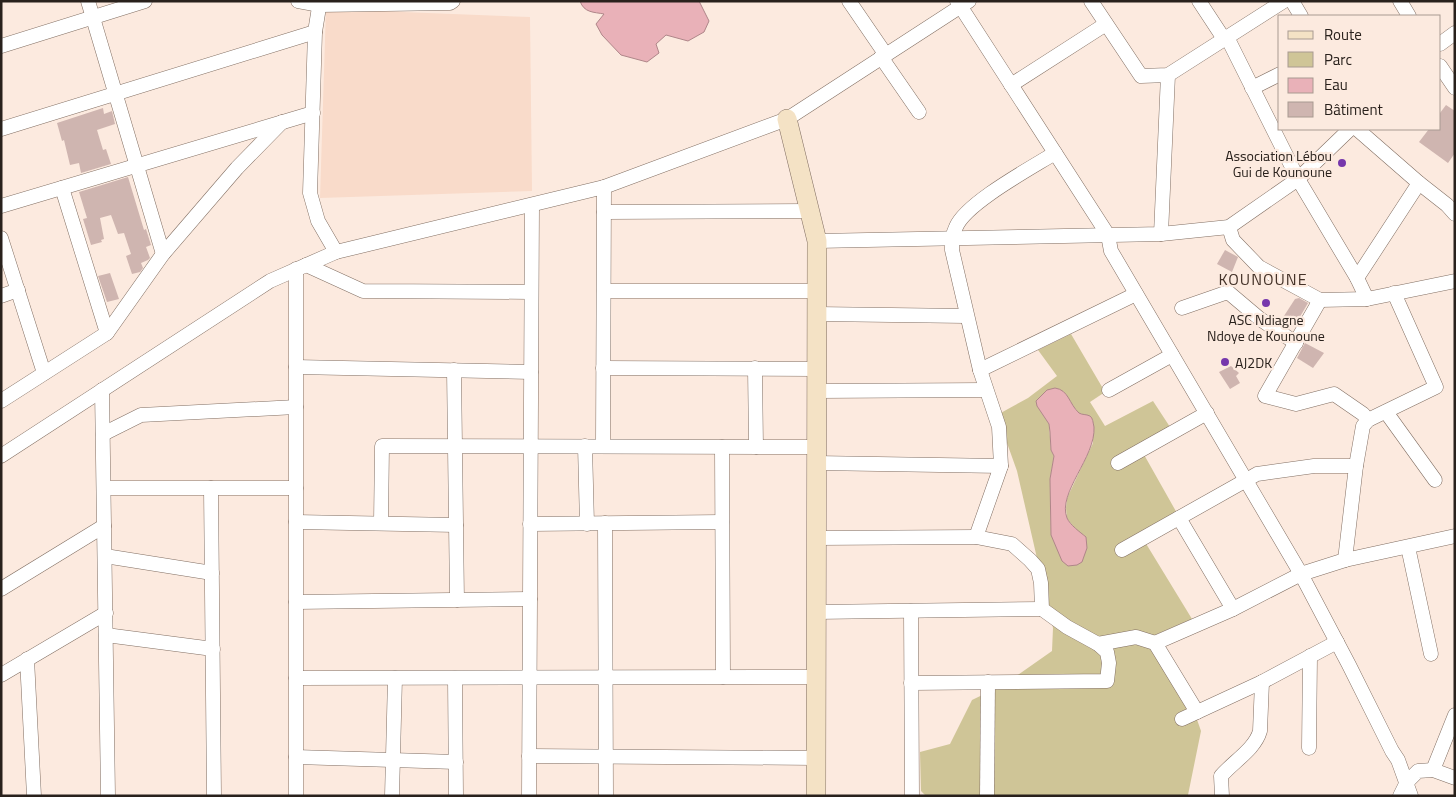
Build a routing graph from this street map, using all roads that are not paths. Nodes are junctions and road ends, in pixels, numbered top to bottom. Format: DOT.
graph roads {
  1 [pos="88,1"];
  2 [pos="145,1"];
  3 [pos="298,1"];
  4 [pos="452,1"];
  5 [pos="849,1"];
  6 [pos="1092,1"];
  7 [pos="1199,1"];
  8 [pos="1284,1"];
  9 [pos="1292,1"];
  10 [pos="1400,1"];
  11 [pos="320,3"];
  12 [pos="962,3"];
  13 [pos="1300,15"];
  14 [pos="1408,15"];
  15 [pos="93,18"];
  16 [pos="1106,24"];
  17 [pos="315,32"];
  18 [pos="1455,33"];
  19 [pos="1226,38"];
  20 [pos="1441,43"];
  21 [pos="1,46"];
  22 [pos="884,56"];
  23 [pos="1441,67"];
  24 [pos="1168,75"];
  25 [pos="1278,75"];
  26 [pos="1011,85"];
  27 [pos="1252,88"];
  28 [pos="1455,88"];
  29 [pos="116,94"];
  30 [pos="918,112"];
  31 [pos="313,113"];
  32 [pos="787,119"];
  33 [pos="282,122"];
  34 [pos="1,129"];
  35 [pos="1349,130"];
  36 [pos="1358,130"];
  37 [pos="1055,153"];
  38 [pos="137,165"];
  39 [pos="1298,179"];
  40 [pos="1419,183"];
  41 [pos="604,187"];
  42 [pos="62,188"];
  43 [pos="532,205"];
  44 [pos="1,206"];
  45 [pos="604,212"];
  46 [pos="810,212"];
  47 [pos="1455,214"];
  48 [pos="1229,227"];
  49 [pos="1161,234"];
  50 [pos="1108,235"];
  51 [pos="952,237"];
  52 [pos="1,238"];
  53 [pos="817,241"];
  54 [pos="336,252"];
  55 [pos="163,254"];
  56 [pos="301,267"];
  57 [pos="1357,278"];
  58 [pos="1455,280"];
  59 [pos="18,290"];
  60 [pos="604,291"];
  61 [pos="817,291"];
  62 [pos="531,292"];
  63 [pos="1136,294"];
  64 [pos="1394,294"];
  65 [pos="1,296"];
  66 [pos="1367,299"];
  67 [pos="1320,300"];
  68 [pos="1182,308"];
  69 [pos="816,314"];
  70 [pos="966,316"];
  71 [pos="107,333"];
  72 [pos="1296,343"];
  73 [pos="1172,355"];
  74 [pos="296,367"];
  75 [pos="603,368"];
  76 [pos="755,368"];
  77 [pos="816,368"];
  78 [pos="454,370"];
  79 [pos="980,370"];
  80 [pos="531,372"];
  81 [pos="44,373"];
  82 [pos="102,390"];
  83 [pos="816,390"];
  84 [pos="986,390"];
  85 [pos="1109,390"];
  86 [pos="1,401"];
  87 [pos="296,407"];
  88 [pos="1386,412"];
  89 [pos="1207,414"];
  90 [pos="1368,420"];
  91 [pos="103,434"];
  92 [pos="455,446"];
  93 [pos="530,446"];
  94 [pos="585,446"];
  95 [pos="603,446"];
  96 [pos="722,447"];
  97 [pos="756,447"];
  98 [pos="816,455"];
  99 [pos="1,456"];
  100 [pos="1118,463"];
  101 [pos="1001,466"];
  102 [pos="1356,466"];
  103 [pos="1435,480"];
  104 [pos="1246,481"];
  105 [pos="104,488"];
  106 [pos="212,488"];
  107 [pos="296,488"];
  108 [pos="1179,518"];
  109 [pos="296,522"];
  110 [pos="722,522"];
  111 [pos="605,523"];
  112 [pos="381,524"];
  113 [pos="530,524"];
  114 [pos="587,524"];
  115 [pos="456,525"];
  116 [pos="104,526"];
  117 [pos="1455,536"];
  118 [pos="976,537"];
  119 [pos="816,538"];
  120 [pos="1408,547"];
  121 [pos="1122,550"];
  122 [pos="105,556"];
  123 [pos="1345,560"];
  124 [pos="212,573"];
  125 [pos="1301,574"];
  126 [pos="1,590"];
  127 [pos="457,600"];
  128 [pos="530,600"];
  129 [pos="296,602"];
  130 [pos="1042,609"];
  131 [pos="1233,609"];
  132 [pos="911,611"];
  133 [pos="816,612"];
  134 [pos="106,613"];
  135 [pos="106,634"];
  136 [pos="1337,642"];
  137 [pos="1155,643"];
  138 [pos="1098,644"];
  139 [pos="213,649"];
  140 [pos="1431,654"];
  141 [pos="1310,656"];
  142 [pos="27,659"];
  143 [pos="1,675"];
  144 [pos="723,677"];
  145 [pos="816,677"];
  146 [pos="296,678"];
  147 [pos="395,678"];
  148 [pos="455,678"];
  149 [pos="529,678"];
  150 [pos="605,678"];
  151 [pos="988,682"];
  152 [pos="1262,682"];
  153 [pos="911,683"];
  154 [pos="1197,712"];
  155 [pos="1455,715"];
  156 [pos="1182,719"];
  157 [pos="1309,748"];
  158 [pos="529,756"];
  159 [pos="606,756"];
  160 [pos="296,757"];
  161 [pos="816,758"];
  162 [pos="393,760"];
  163 [pos="456,762"];
  164 [pos="1433,770"];
  165 [pos="1455,778"];
  166 [pos="1407,782"];
  167 [pos="34,796"];
  168 [pos="108,796"];
  169 [pos="214,796"];
  170 [pos="296,796"];
  171 [pos="392,796"];
  172 [pos="456,796"];
  173 [pos="529,796"];
  174 [pos="606,796"];
  175 [pos="816,796"];
  176 [pos="912,796"];
  177 [pos="987,796"];
  178 [pos="1222,796"];
  179 [pos="1400,796"];
  180 [pos="1411,796"];
  1 -- 15 [label="street"];
  2 -- 15 [label="street"];
  3 -- 11 [label="street"];
  4 -- 11 [label="street"];
  5 -- 22 [label="street"];
  6 -- 16 [label="street"];
  7 -- 19 [label="street"];
  8 -- 19 [label="street"];
  9 -- 13 [label="street"];
  10 -- 14 [label="street"];
  11 -- 17 [label="street"];
  12 -- 22 [label="street"];
  12 -- 26 [label="street"];
  15 -- 21 [label="street"];
  15 -- 29 [label="street"];
  16 -- 24 [label="street"];
  16 -- 26 [label="street"];
  17 -- 29 [label="street"];
  17 -- 31 [label="street"];
  18 -- 20 [label="street"];
  19 -- 24 [label="street"];
  19 -- 27 [label="street"];
  22 -- 30 [label="street"];
  22 -- 32 [label="street"];
  23 -- 28 [label="street"];
  24 -- 49 [label="street"];
  25 -- 27 [label="street"];
  26 -- 37 [label="street"];
  27 -- 39 [label="street"];
  29 -- 34 [label="street"];
  29 -- 38 [label="street"];
  31 -- 33 [label="street"];
  31 -- 54 [label="street"];
  32 -- 41 [label="street"];
  32 -- 46 [label="street"];
  33 -- 38 [label="street"];
  33 -- 55 [label="street"];
  35 -- 39 [label="street"];
  36 -- 40 [label="street"];
  37 -- 50 [label="street"];
  37 -- 51 [label="street"];
  38 -- 42 [label="street"];
  38 -- 55 [label="street"];
  39 -- 48 [label="street"];
  39 -- 57 [label="street"];
  40 -- 47 [label="street"];
  40 -- 57 [label="street"];
  41 -- 43 [label="street"];
  41 -- 45 [label="street"];
  42 -- 44 [label="street"];
  42 -- 71 [label="street"];
  43 -- 54 [label="street"];
  43 -- 62 [label="street"];
  45 -- 46 [label="street"];
  45 -- 60 [label="street"];
  46 -- 53 [label="street"];
  48 -- 49 [label="street"];
  48 -- 67 [label="street"];
  49 -- 50 [label="street"];
  50 -- 51 [label="street"];
  50 -- 63 [label="street"];
  51 -- 53 [label="street"];
  51 -- 70 [label="street"];
  52 -- 59 [label="street"];
  53 -- 61 [label="street"];
  54 -- 56 [label="street"];
  55 -- 71 [label="street"];
  56 -- 62 [label="street"];
  56 -- 74 [label="street"];
  56 -- 82 [label="street"];
  57 -- 66 [label="street"];
  58 -- 64 [label="street"];
  59 -- 65 [label="street"];
  59 -- 81 [label="street"];
  60 -- 61 [label="street"];
  60 -- 75 [label="street"];
  61 -- 69 [label="street"];
  62 -- 80 [label="street"];
  63 -- 73 [label="street"];
  63 -- 79 [label="street"];
  64 -- 66 [label="street"];
  64 -- 88 [label="street"];
  66 -- 67 [label="street"];
  67 -- 72 [label="street"];
  68 -- 72 [label="street"];
  69 -- 70 [label="street"];
  69 -- 77 [label="street"];
  70 -- 79 [label="street"];
  71 -- 81 [label="street"];
  72 -- 90 [label="street"];
  73 -- 85 [label="street"];
  73 -- 89 [label="street"];
  74 -- 78 [label="street"];
  74 -- 87 [label="street"];
  75 -- 76 [label="street"];
  75 -- 95 [label="street"];
  76 -- 77 [label="street"];
  76 -- 97 [label="street"];
  77 -- 83 [label="street"];
  78 -- 80 [label="street"];
  78 -- 92 [label="street"];
  79 -- 84 [label="street"];
  80 -- 93 [label="street"];
  81 -- 86 [label="street"];
  82 -- 91 [label="street"];
  82 -- 99 [label="street"];
  83 -- 84 [label="street"];
  83 -- 98 [label="street"];
  84 -- 101 [label="street"];
  87 -- 91 [label="street"];
  87 -- 107 [label="street"];
  88 -- 90 [label="street"];
  88 -- 103 [label="street"];
  89 -- 100 [label="street"];
  89 -- 104 [label="street"];
  90 -- 102 [label="street"];
  91 -- 105 [label="street"];
  92 -- 93 [label="street"];
  92 -- 112 [label="street"];
  92 -- 115 [label="street"];
  93 -- 94 [label="street"];
  93 -- 113 [label="street"];
  94 -- 95 [label="street"];
  94 -- 114 [label="street"];
  95 -- 96 [label="street"];
  96 -- 97 [label="street"];
  96 -- 110 [label="street"];
  97 -- 98 [label="street"];
  98 -- 101 [label="street"];
  98 -- 119 [label="street"];
  101 -- 118 [label="street"];
  102 -- 104 [label="street"];
  102 -- 123 [label="street"];
  104 -- 108 [label="street"];
  104 -- 125 [label="street"];
  105 -- 106 [label="street"];
  105 -- 116 [label="street"];
  106 -- 107 [label="street"];
  106 -- 124 [label="street"];
  107 -- 109 [label="street"];
  108 -- 121 [label="street"];
  108 -- 131 [label="street"];
  109 -- 112 [label="street"];
  109 -- 129 [label="street"];
  110 -- 111 [label="street"];
  110 -- 144 [label="street"];
  111 -- 114 [label="street"];
  111 -- 150 [label="street"];
  112 -- 115 [label="street"];
  113 -- 114 [label="street"];
  113 -- 128 [label="street"];
  115 -- 127 [label="street"];
  116 -- 122 [label="street"];
  116 -- 126 [label="street"];
  117 -- 120 [label="street"];
  118 -- 119 [label="street"];
  118 -- 130 [label="street"];
  119 -- 133 [label="street"];
  120 -- 123 [label="street"];
  120 -- 140 [label="street"];
  122 -- 124 [label="street"];
  122 -- 134 [label="street"];
  123 -- 125 [label="street"];
  124 -- 139 [label="street"];
  125 -- 131 [label="street"];
  125 -- 136 [label="street"];
  127 -- 128 [label="street"];
  127 -- 129 [label="street"];
  128 -- 149 [label="street"];
  129 -- 146 [label="street"];
  130 -- 132 [label="street"];
  130 -- 138 [label="street"];
  131 -- 137 [label="street"];
  132 -- 133 [label="street"];
  132 -- 153 [label="street"];
  133 -- 145 [label="street"];
  134 -- 135 [label="street"];
  134 -- 142 [label="street"];
  135 -- 139 [label="street"];
  135 -- 168 [label="street"];
  136 -- 141 [label="street"];
  136 -- 166 [label="street"];
  137 -- 138 [label="street"];
  137 -- 154 [label="street"];
  138 -- 151 [label="street"];
  139 -- 169 [label="street"];
  141 -- 152 [label="street"];
  141 -- 157 [label="street"];
  142 -- 143 [label="street"];
  142 -- 167 [label="street"];
  144 -- 145 [label="street"];
  144 -- 150 [label="street"];
  145 -- 161 [label="street"];
  146 -- 147 [label="street"];
  146 -- 160 [label="street"];
  147 -- 148 [label="street"];
  147 -- 162 [label="street"];
  148 -- 149 [label="street"];
  148 -- 163 [label="street"];
  149 -- 150 [label="street"];
  149 -- 158 [label="street"];
  150 -- 159 [label="street"];
  151 -- 153 [label="street"];
  151 -- 177 [label="street"];
  152 -- 154 [label="street"];
  152 -- 178 [label="street"];
  153 -- 176 [label="street"];
  154 -- 156 [label="street"];
  155 -- 164 [label="street"];
  158 -- 159 [label="street"];
  158 -- 173 [label="street"];
  159 -- 161 [label="street"];
  159 -- 174 [label="street"];
  160 -- 162 [label="street"];
  160 -- 170 [label="street"];
  161 -- 175 [label="street"];
  162 -- 163 [label="street"];
  162 -- 171 [label="street"];
  163 -- 172 [label="street"];
  164 -- 165 [label="street"];
  164 -- 166 [label="street"];
  166 -- 179 [label="street"];
  166 -- 180 [label="street"];
}
